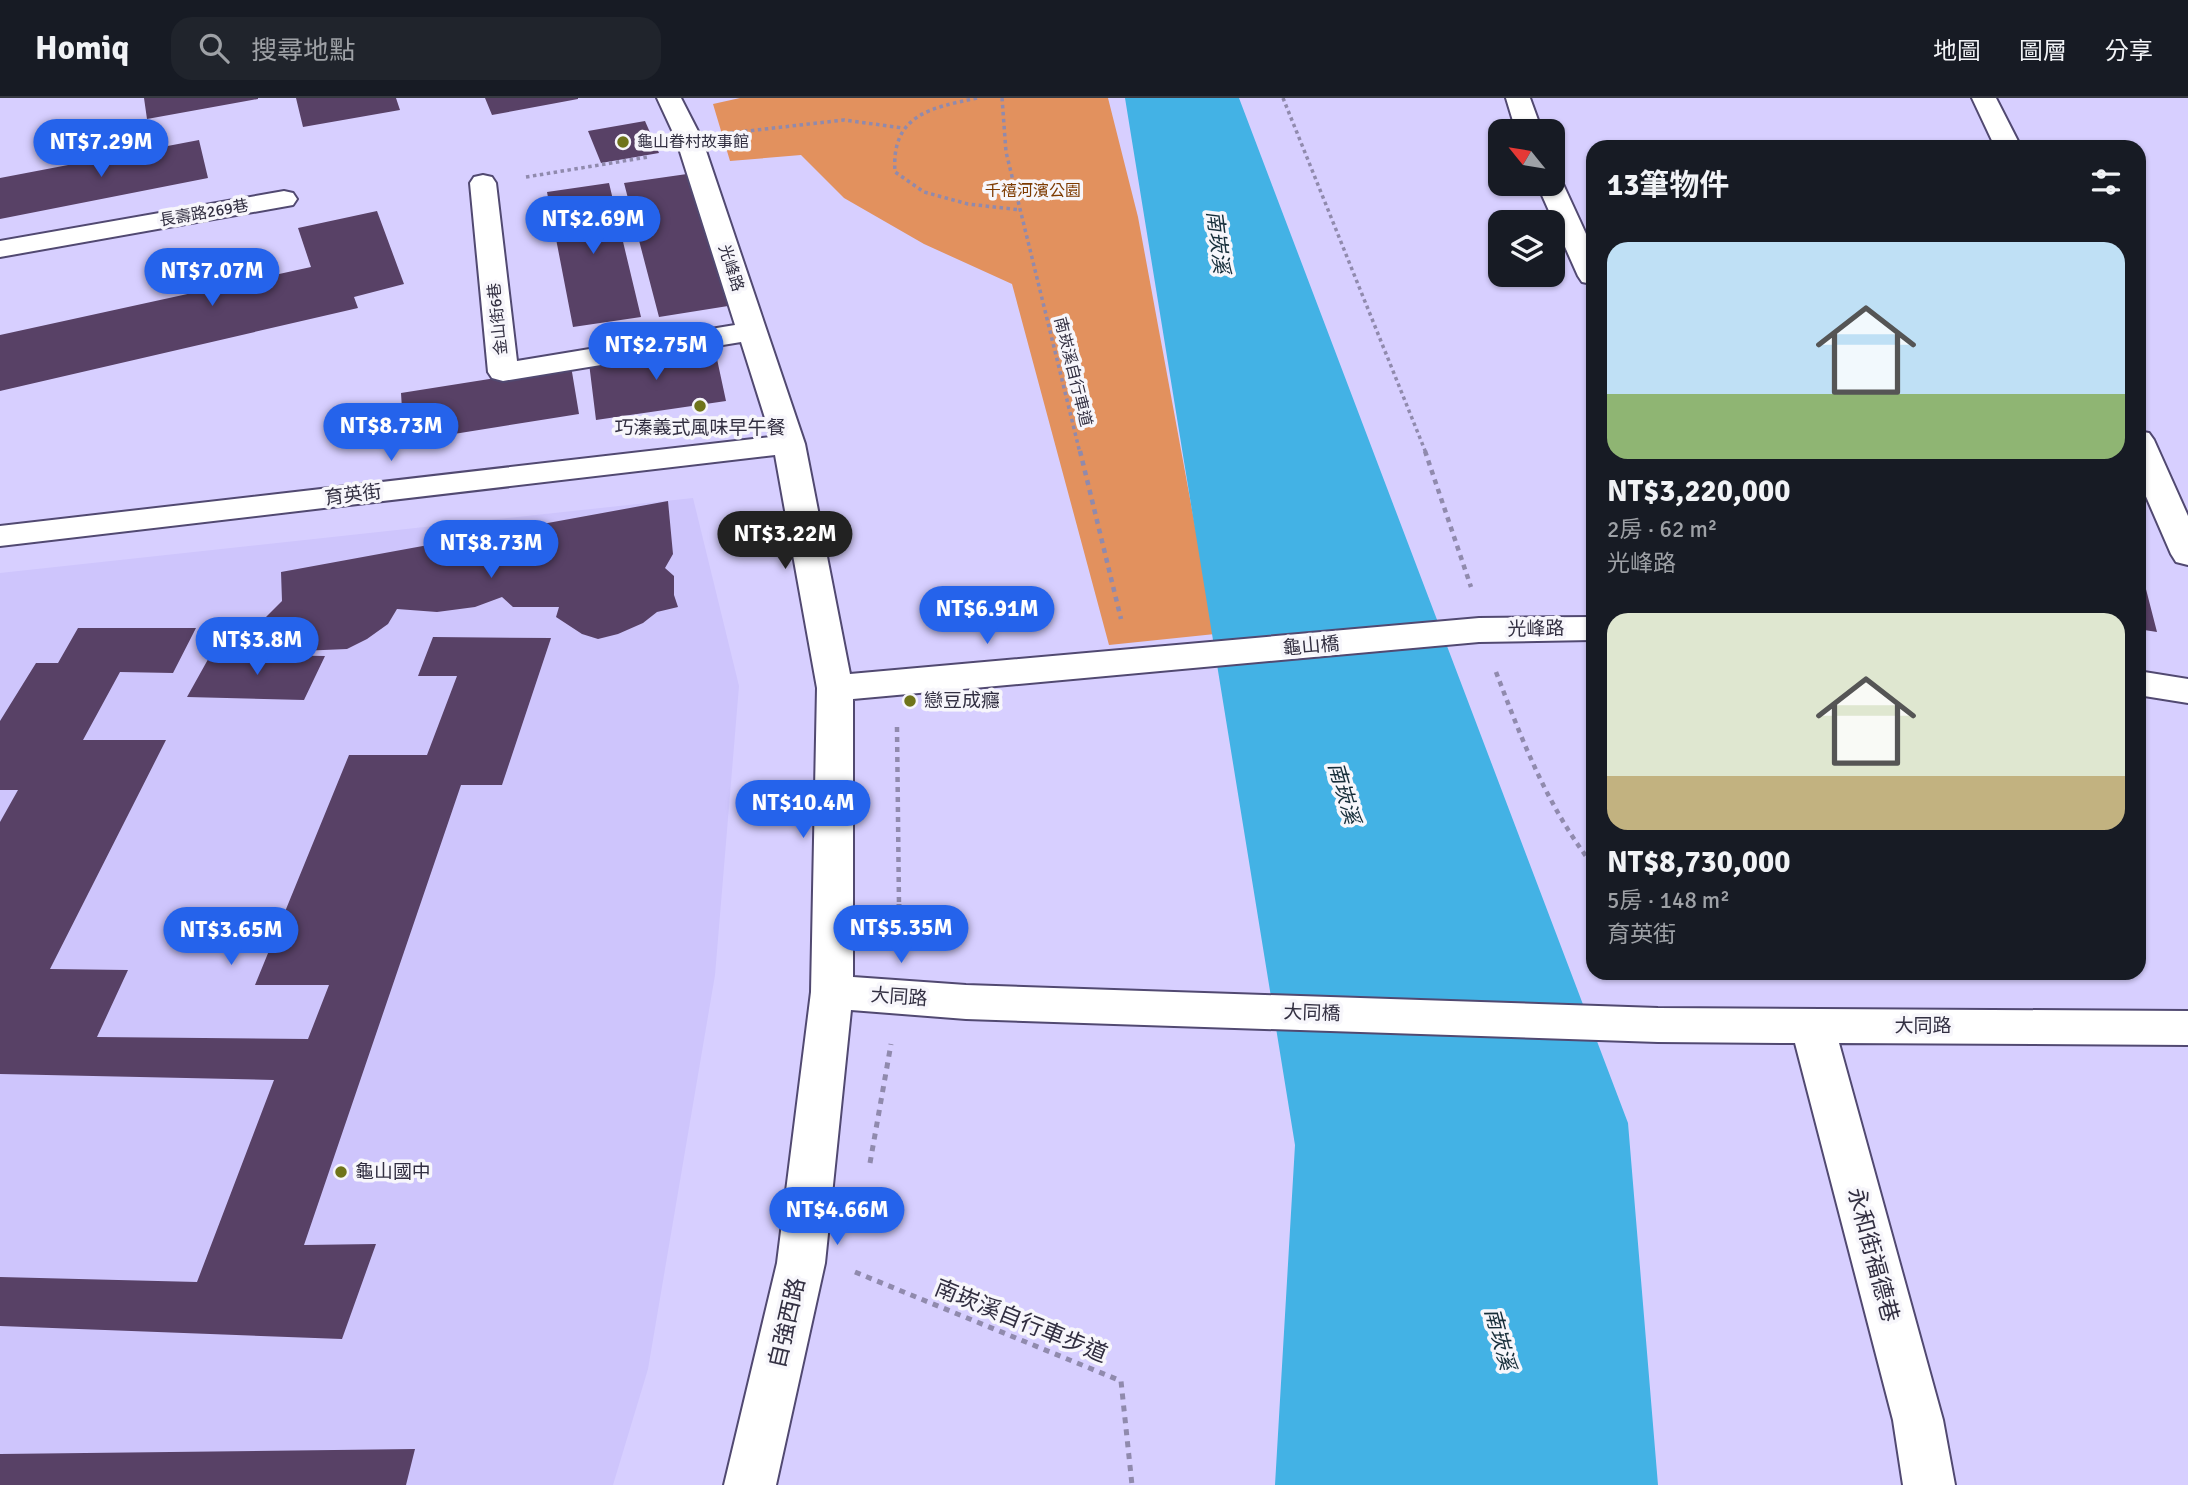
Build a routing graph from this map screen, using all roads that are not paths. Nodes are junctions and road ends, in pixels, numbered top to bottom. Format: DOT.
graph roads {
  1 [pos="669,98"];
  2 [pos="1518,98"];
  3 [pos="1984,98"];
  4 [pos="1525,119"];
  5 [pos="2005,140"];
  6 [pos="483,183"];
  7 [pos="1555,196"];
  8 [pos="284,199"];
  9 [pos="0,249"];
  10 [pos="1586,263"];
  11 [pos="751,331"];
  12 [pos="789,444"];
  13 [pos="2146,458"];
  14 [pos="0,536"];
  15 [pos="2188,554"];
  16 [pos="1586,628"];
  17 [pos="1479,630"];
  18 [pos="2146,684"];
  19 [pos="835,688"];
  20 [pos="2188,691"];
  21 [pos="832,992"];
  22 [pos="967,1002"];
  23 [pos="1658,1025"];
  24 [pos="1812,1025"];
  25 [pos="2188,1028"];
  26 [pos="750,1485"];
  27 [pos="1929,1485"];
  1 -- 11 [label="street, 光峰路"];
  2 -- 4 [label="street"];
  3 -- 5 [label="street"];
  6 -- 11 [label="street, 金山街6巷"];
  7 -- 10 [label="street"];
  8 -- 9 [label="street, 長壽路269巷"];
  11 -- 12 [label="street, 光峰路"];
  12 -- 14 [label="street, 育英街"];
  12 -- 19 [label="street, 光峰路"];
  13 -- 15 [label="street"];
  16 -- 17 [label="street, 光峰路"];
  17 -- 19 [label="street, 龜山橋"];
  18 -- 20 [label="street"];
  19 -- 21 [label="street, 光峰路"];
  21 -- 22 [label="street, 大同路"];
  21 -- 26 [label="street, 自強西路"];
  22 -- 23 [label="street, 大同橋"];
  23 -- 24 [label="street, 大同路"];
  24 -- 25 [label="street, 大同路"];
  24 -- 27 [label="street, 永和街福德巷"];
}
